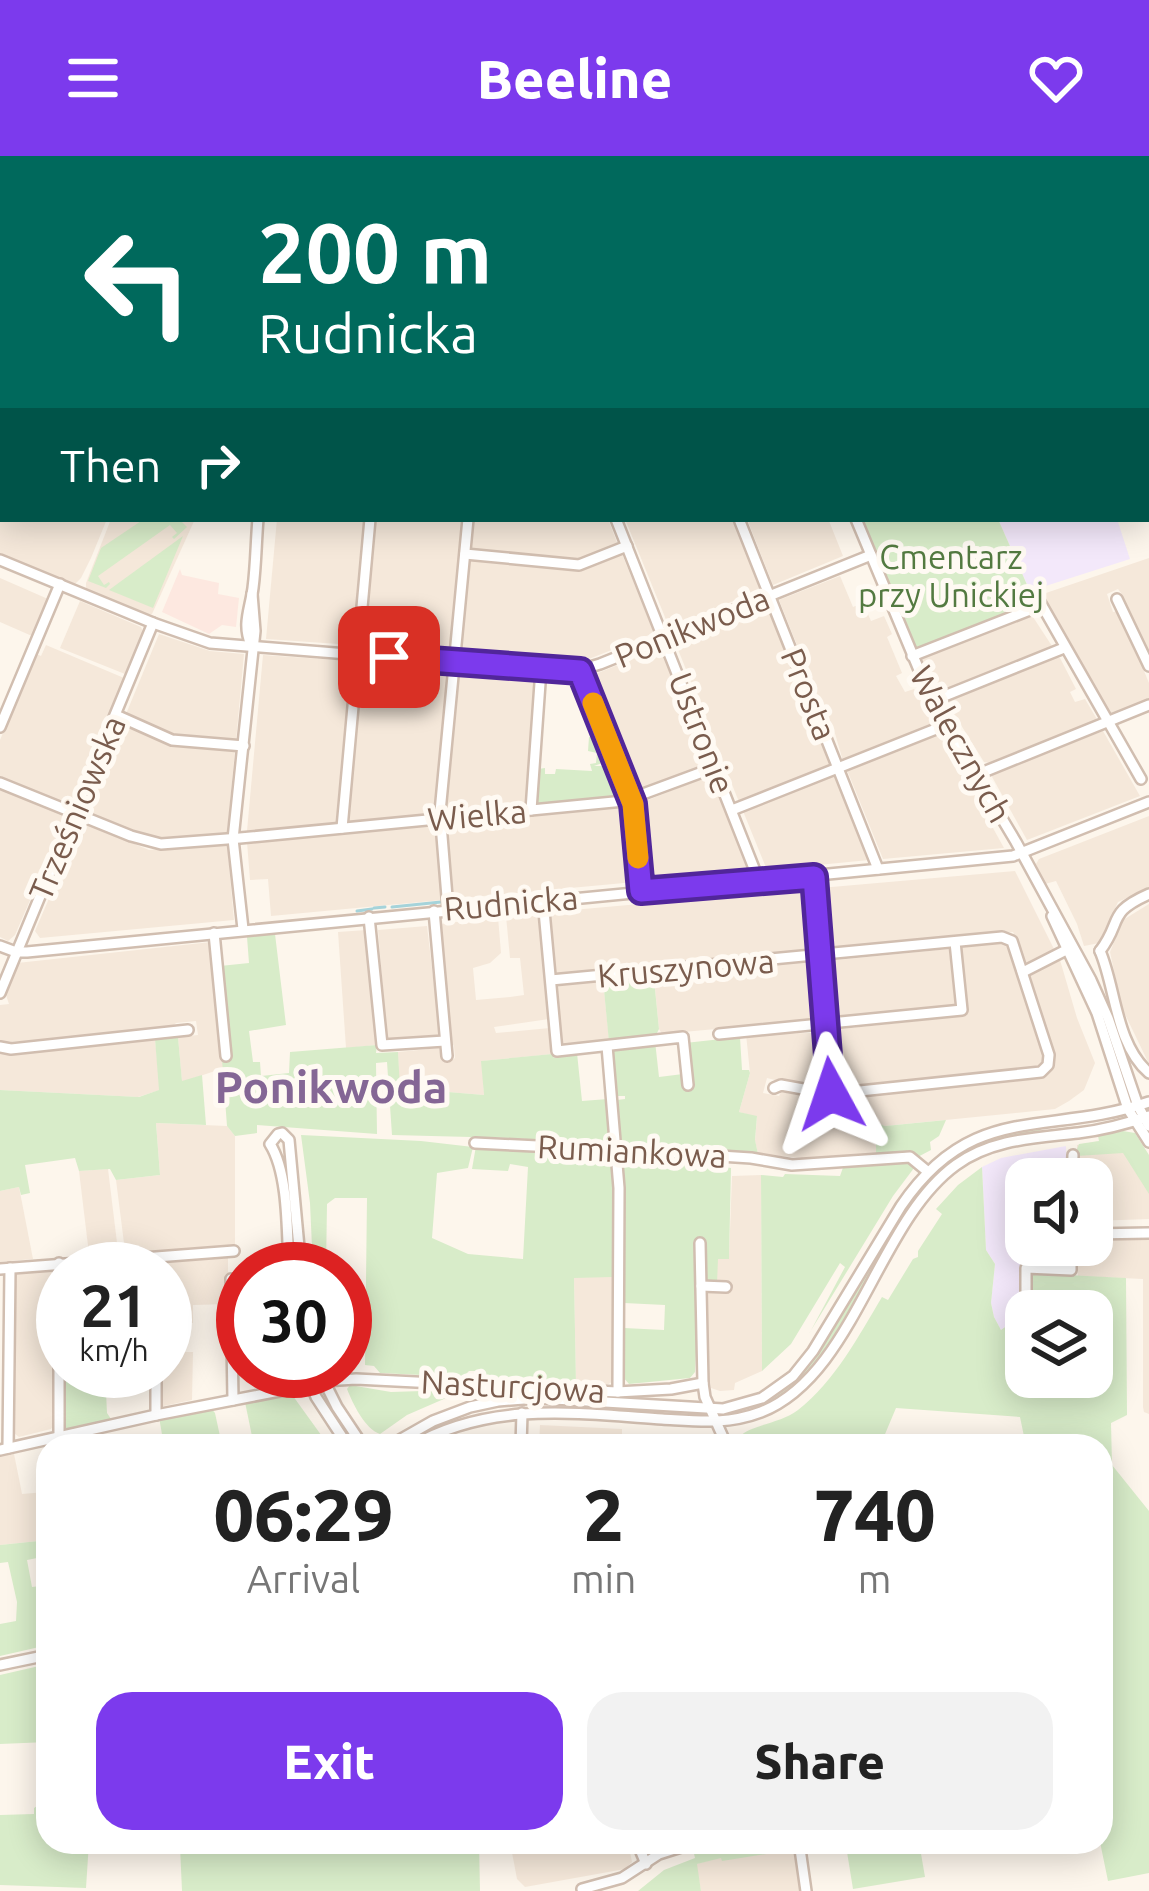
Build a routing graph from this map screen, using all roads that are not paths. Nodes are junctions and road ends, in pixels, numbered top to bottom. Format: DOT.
graph roads {
  1 [pos="258,522"];
  2 [pos="370,522"];
  3 [pos="468,522"];
  4 [pos="617,522"];
  5 [pos="740,522"];
  6 [pos="857,522"];
  7 [pos="862,534"];
  8 [pos="627,546"];
  9 [pos="465,554"];
  10 [pos="871,555"];
  11 [pos="0,560"];
  12 [pos="846,564"];
  13 [pos="60,584"];
  14 [pos="770,595"];
  15 [pos="1117,599"];
  16 [pos="153,623"];
  17 [pos="664,637"];
  18 [pos="251,646"];
  19 [pos="1064,648"];
  20 [pos="356,654"];
  21 [pos="912,656"];
  22 [pos="454,662"];
  23 [pos="1149,666"];
  24 [pos="541,669"];
  25 [pos="580,671"];
  26 [pos="932,701"];
  27 [pos="1149,705"];
  28 [pos="116,715"];
  29 [pos="1108,722"];
  30 [pos="946,725"];
  31 [pos="0,727"];
  32 [pos="244,746"];
  33 [pos="716,767"];
  34 [pos="838,767"];
  35 [pos="976,775"];
  36 [pos="1142,779"];
  37 [pos="0,782"];
  38 [pos="632,799"];
  39 [pos="1149,802"];
  40 [pos="531,810"];
  41 [pos="732,810"];
  42 [pos="74,814"];
  43 [pos="440,818"];
  44 [pos="342,828"];
  45 [pos="233,839"];
  46 [pos="1022,854"];
  47 [pos="878,869"];
  48 [pos="814,877"];
  49 [pos="759,881"];
  50 [pos="641,891"];
  51 [pos="1149,894"];
  52 [pos="543,900"];
  53 [pos="448,909"];
  54 [pos="434,911"];
  55 [pos="369,917"];
  56 [pos="243,929"];
  57 [pos="214,933"];
  58 [pos="955,942"];
  59 [pos="0,946"];
  60 [pos="1072,951"];
  61 [pos="1100,951"];
  62 [pos="16,952"];
  63 [pos="821,955"];
  64 [pos="1023,972"];
  65 [pos="550,980"];
  66 [pos="0,993"];
  67 [pos="826,1024"];
  68 [pos="188,1030"];
  69 [pos="718,1034"];
  70 [pos="445,1041"];
  71 [pos="607,1046"];
  72 [pos="0,1047"];
  73 [pos="226,1056"];
  74 [pos="447,1056"];
  75 [pos="1149,1072"];
  76 [pos="688,1084"];
  77 [pos="774,1088"];
  78 [pos="831,1094"];
  79 [pos="1138,1106"];
  80 [pos="1144,1120"];
  81 [pos="1149,1142"];
  82 [pos="475,1143"];
  83 [pos="618,1149"];
  84 [pos="927,1171"];
  85 [pos="1149,1233"];
  86 [pos="1113,1234"];
  87 [pos="286,1242"];
  88 [pos="298,1242"];
  89 [pos="700,1243"];
  90 [pos="36,1266"];
  91 [pos="1071,1266"];
  92 [pos="5,1269"];
  93 [pos="700,1286"];
  94 [pos="726,1287"];
  95 [pos="1026,1290"];
  96 [pos="372,1380"];
  97 [pos="703,1383"];
  98 [pos="617,1391"];
  99 [pos="59,1398"];
  100 [pos="157,1398"];
  101 [pos="243,1398"];
  102 [pos="318,1398"];
  103 [pos="334,1398"];
  104 [pos="233,1400"];
  105 [pos="710,1408"];
  106 [pos="523,1413"];
  107 [pos="157,1415"];
  108 [pos="718,1422"];
  109 [pos="59,1434"];
  110 [pos="68,1434"];
  111 [pos="341,1434"];
  112 [pos="356,1434"];
  113 [pos="409,1434"];
  114 [pos="438,1434"];
  115 [pos="522,1434"];
  116 [pos="723,1434"];
  117 [pos="36,1441"];
  118 [pos="4,1449"];
  119 [pos="36,1658"];
  120 [pos="0,1665"];
  121 [pos="642,1854"];
  122 [pos="662,1854"];
  123 [pos="801,1854"];
  124 [pos="646,1864"];
  125 [pos="582,1889"];
  126 [pos="806,1891"];
  1 -- 18 [label="street"];
  2 -- 20 [label="street"];
  3 -- 9 [label="street"];
  4 -- 8 [label="street, Ustronie"];
  5 -- 14 [label="street, Prosta"];
  6 -- 7 [label="street, Walecznych"];
  7 -- 10 [label="street, Walecznych"];
  7 -- 12 [label="street"];
  8 -- 9 [label="street"];
  8 -- 17 [label="street, Ustronie"];
  9 -- 22 [label="street"];
  10 -- 12 [label="street, Ponikwoda"];
  10 -- 21 [label="street, Walecznych"];
  11 -- 13 [label="street, Ponikwoda"];
  12 -- 14 [label="street, Ponikwoda"];
  13 -- 16 [label="street, Ponikwoda"];
  13 -- 31 [label="street"];
  14 -- 17 [label="street, Ponikwoda"];
  14 -- 34 [label="street, Prosta"];
  15 -- 23 [label="street"];
  16 -- 18 [label="street, Ponikwoda"];
  16 -- 28 [label="street, Trześniowska"];
  17 -- 25 [label="street, Ponikwoda"];
  17 -- 33 [label="street, Ustronie"];
  18 -- 20 [label="street, Ponikwoda"];
  18 -- 32 [label="street"];
  19 -- 21 [label="street"];
  19 -- 26 [label="street"];
  19 -- 29 [label="street"];
  20 -- 22 [label="street, Ponikwoda"];
  20 -- 44 [label="street"];
  21 -- 26 [label="street, Walecznych"];
  22 -- 24 [label="street, Ponikwoda"];
  22 -- 43 [label="street"];
  24 -- 25 [label="street, Ponikwoda"];
  24 -- 40 [label="street"];
  25 -- 38 [label="street"];
  26 -- 30 [label="street, Walecznych"];
  27 -- 29 [label="street"];
  28 -- 32 [label="street"];
  28 -- 42 [label="street, Trześniowska"];
  29 -- 35 [label="street"];
  29 -- 36 [label="street"];
  30 -- 34 [label="street"];
  30 -- 35 [label="street, Walecznych"];
  32 -- 45 [label="street"];
  33 -- 38 [label="street, Wielka"];
  33 -- 41 [label="street, Ustronie"];
  34 -- 41 [label="street"];
  34 -- 47 [label="street, Prosta"];
  35 -- 46 [label="street, Walecznych"];
  37 -- 42 [label="street, Wielka"];
  38 -- 40 [label="street, Wielka"];
  38 -- 50 [label="street"];
  39 -- 46 [label="street, Rudnicka"];
  40 -- 43 [label="street, Wielka"];
  41 -- 49 [label="street, Ustronie"];
  42 -- 45 [label="street, Wielka"];
  42 -- 62 [label="street, Trześniowska"];
  43 -- 44 [label="street, Wielka"];
  43 -- 53 [label="street"];
  44 -- 45 [label="street, Wielka"];
  45 -- 56 [label="street"];
  46 -- 47 [label="street, Rudnicka"];
  46 -- 60 [label="street, Walecznych"];
  47 -- 48 [label="street, Rudnicka"];
  48 -- 49 [label="street, Rudnicka"];
  48 -- 63 [label="street"];
  49 -- 50 [label="street, Rudnicka"];
  50 -- 52 [label="street, Rudnicka"];
  51 -- 61 [label="street"];
  52 -- 53 [label="street, Rudnicka"];
  52 -- 65 [label="street"];
  53 -- 54 [label="street, Rudnicka"];
  54 -- 55 [label="street, Rudnicka"];
  54 -- 70 [label="street"];
  55 -- 56 [label="street, Rudnicka"];
  55 -- 70 [label="street"];
  56 -- 57 [label="street, Rudnicka"];
  57 -- 62 [label="street, Rudnicka"];
  57 -- 73 [label="street"];
  58 -- 63 [label="street, Kruszynowa"];
  58 -- 64 [label="street, Kruszynowa"];
  58 -- 67 [label="street"];
  59 -- 62 [label="street, Rudnicka"];
  60 -- 61 [label="street"];
  60 -- 64 [label="street"];
  60 -- 79 [label="street, Walecznych"];
  61 -- 75 [label="street"];
  62 -- 66 [label="street, Trześniowska"];
  63 -- 65 [label="street, Kruszynowa"];
  63 -- 67 [label="street"];
  64 -- 78 [label="street"];
  65 -- 71 [label="street"];
  67 -- 69 [label="street"];
  67 -- 78 [label="street"];
  68 -- 72 [label="street"];
  70 -- 74 [label="street"];
  71 -- 76 [label="street"];
  71 -- 83 [label="street"];
  77 -- 78 [label="street"];
  79 -- 80 [label="street, Walecznych"];
  79 -- 84 [label="street"];
  80 -- 81 [label="street, Walecznych"];
  80 -- 108 [label="street"];
  82 -- 83 [label="street, Rumiankowa"];
  83 -- 84 [label="street, Rumiankowa"];
  83 -- 98 [label="street"];
  84 -- 105 [label="street"];
  85 -- 86 [label="street"];
  87 -- 88 [label="street"];
  89 -- 93 [label="street"];
  90 -- 92 [label="street"];
  91 -- 95 [label="street"];
  92 -- 118 [label="street"];
  93 -- 94 [label="street"];
  93 -- 97 [label="street"];
  96 -- 98 [label="street, Nasturcjowa"];
  97 -- 98 [label="street, Nasturcjowa"];
  97 -- 105 [label="street"];
  99 -- 109 [label="street"];
  100 -- 107 [label="street"];
  101 -- 104 [label="street"];
  102 -- 111 [label="street"];
  103 -- 112 [label="street"];
  104 -- 107 [label="street"];
  105 -- 108 [label="street"];
  105 -- 113 [label="street"];
  106 -- 108 [label="street"];
  106 -- 114 [label="street"];
  106 -- 115 [label="street"];
  107 -- 110 [label="street"];
  108 -- 116 [label="street"];
  117 -- 118 [label="street"];
  119 -- 120 [label="street"];
  121 -- 124 [label="street"];
  122 -- 124 [label="street"];
  123 -- 126 [label="street"];
  124 -- 125 [label="street"];
}
